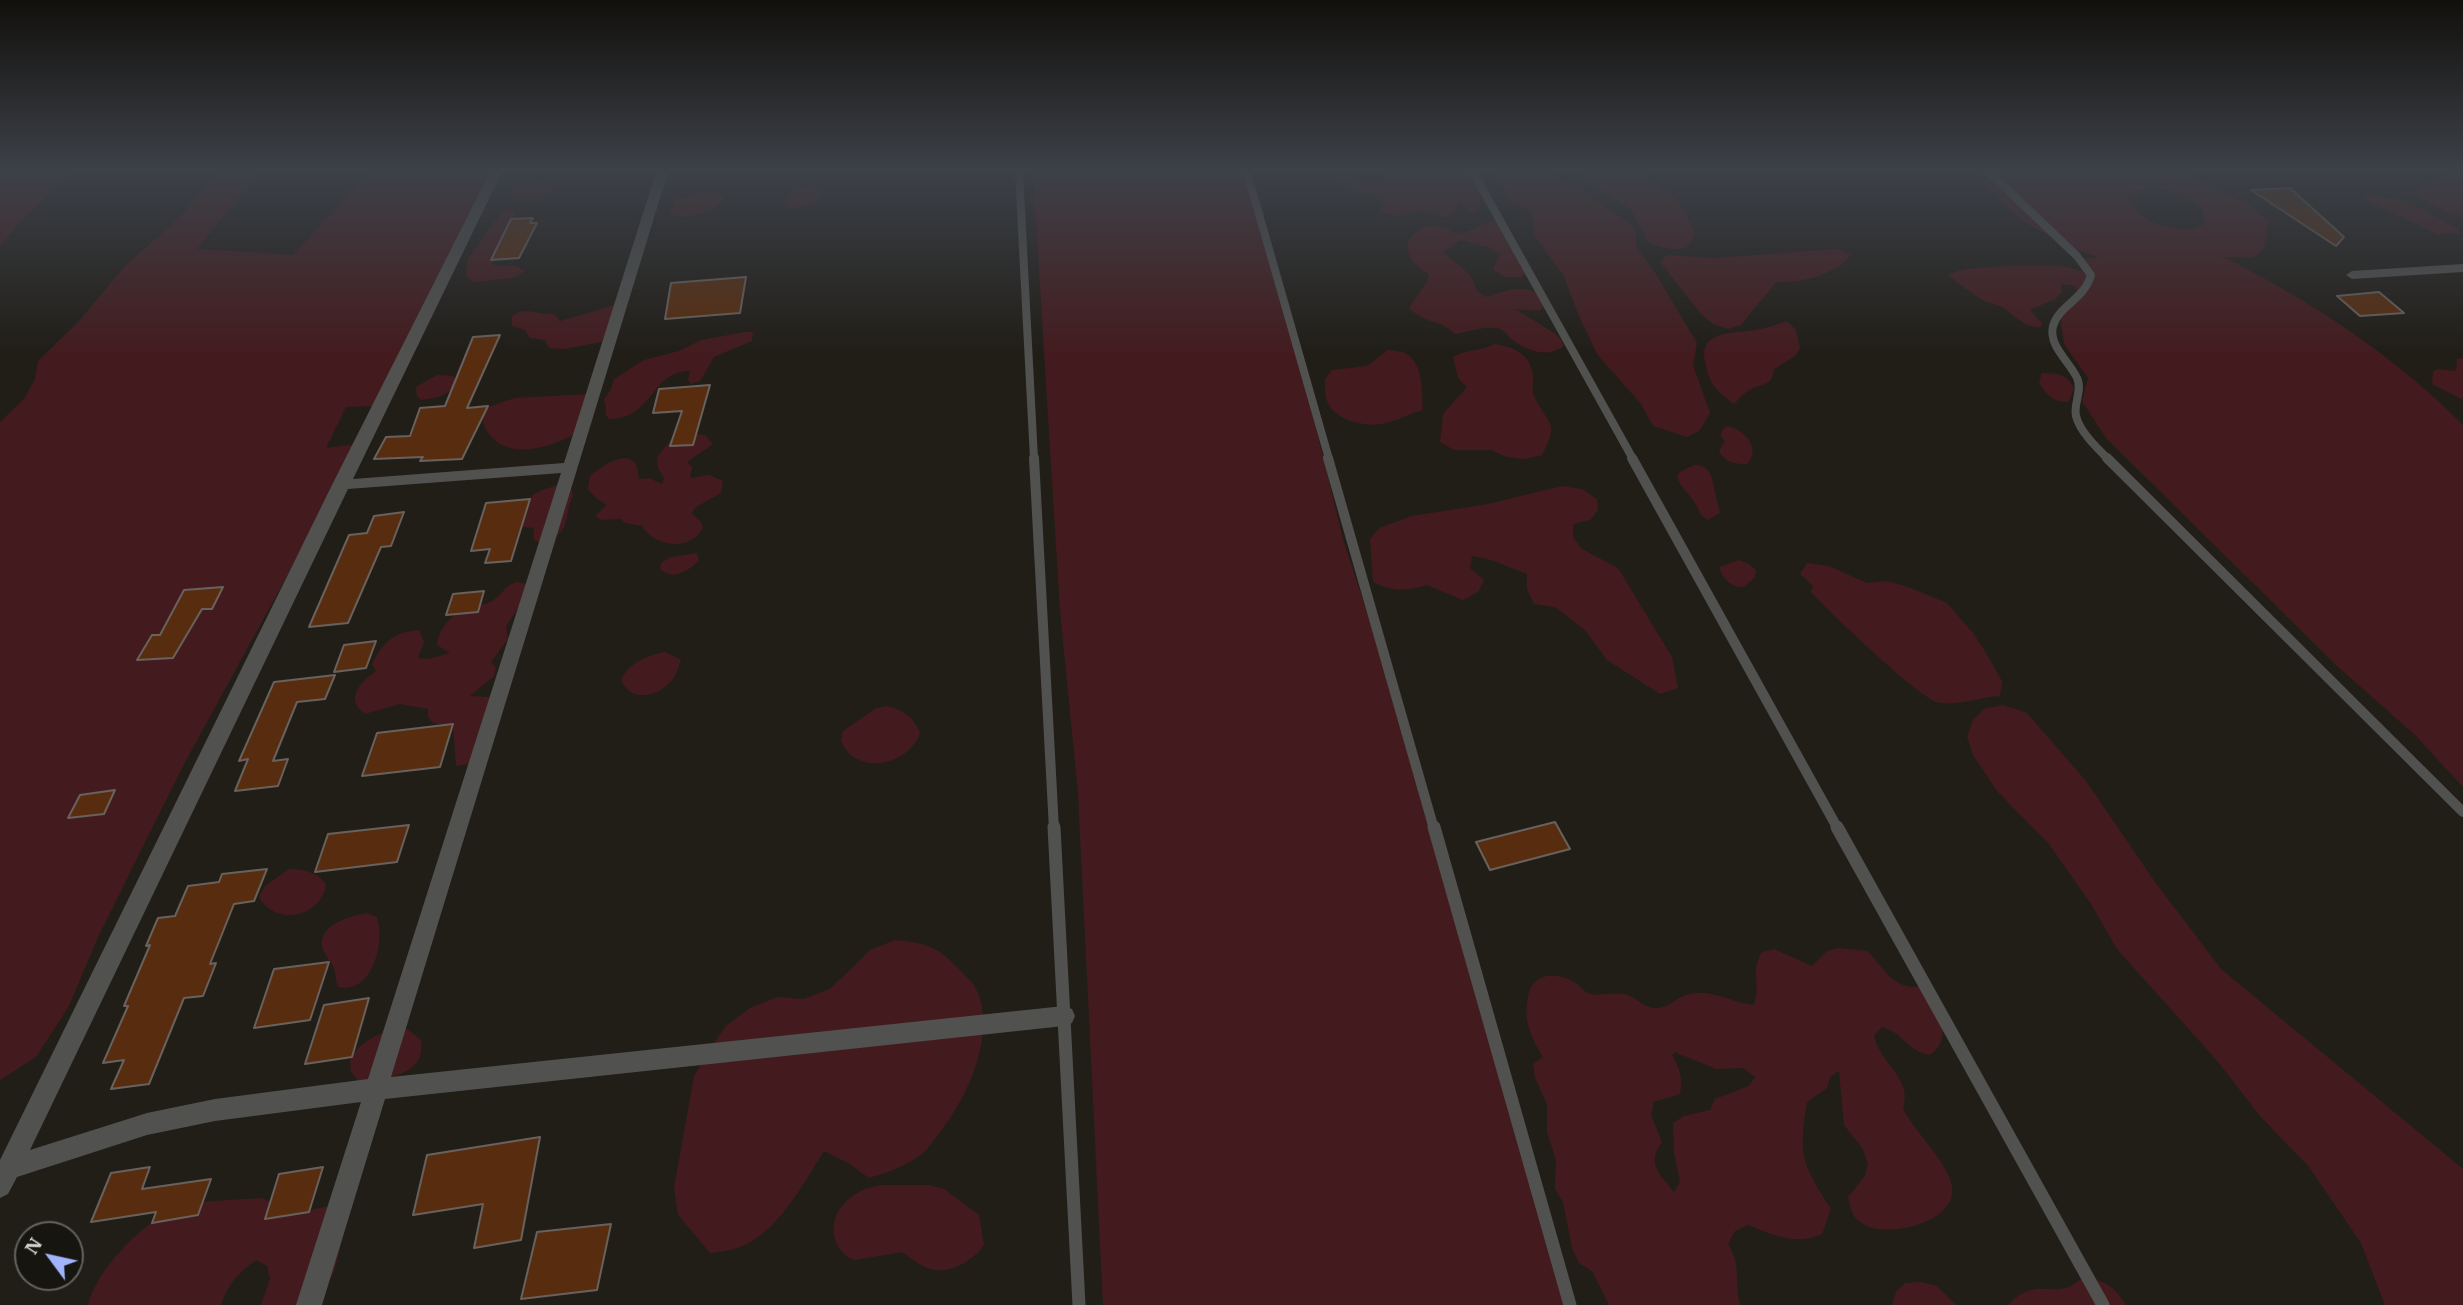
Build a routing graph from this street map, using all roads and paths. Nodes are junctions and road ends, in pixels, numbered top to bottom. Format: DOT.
graph roads {
  1 [pos="466,233"];
  2 [pos="643,233"];
  3 [pos="1022,233"];
  4 [pos="1264,233"];
  5 [pos="1507,233"];
  6 [pos="2053,233"];
  7 [pos="2463,268"];
  8 [pos="2352,275"];
  9 [pos="570,467"];
  10 [pos="340,485"];
  11 [pos="2463,812"];
  12 [pos="1064,1016"];
  13 [pos="376,1089"];
  14 [pos="4,1177"];
  15 [pos="309,1305"];
  16 [pos="1079,1305"];
  17 [pos="1570,1305"];
  18 [pos="2103,1305"];
  1 -- 10 [label="street"];
  2 -- 9 [label="street"];
  3 -- 12 [label="lane"];
  4 -- 17 [label="lane"];
  5 -- 18 [label="lane"];
  6 -- 11 [label="lane"];
  7 -- 8 [label="street"];
  9 -- 10 [label="street"];
  9 -- 13 [label="street"];
  10 -- 14 [label="street"];
  12 -- 13 [label="street"];
  12 -- 16 [label="lane"];
  13 -- 14 [label="street"];
  13 -- 15 [label="street"];
}
